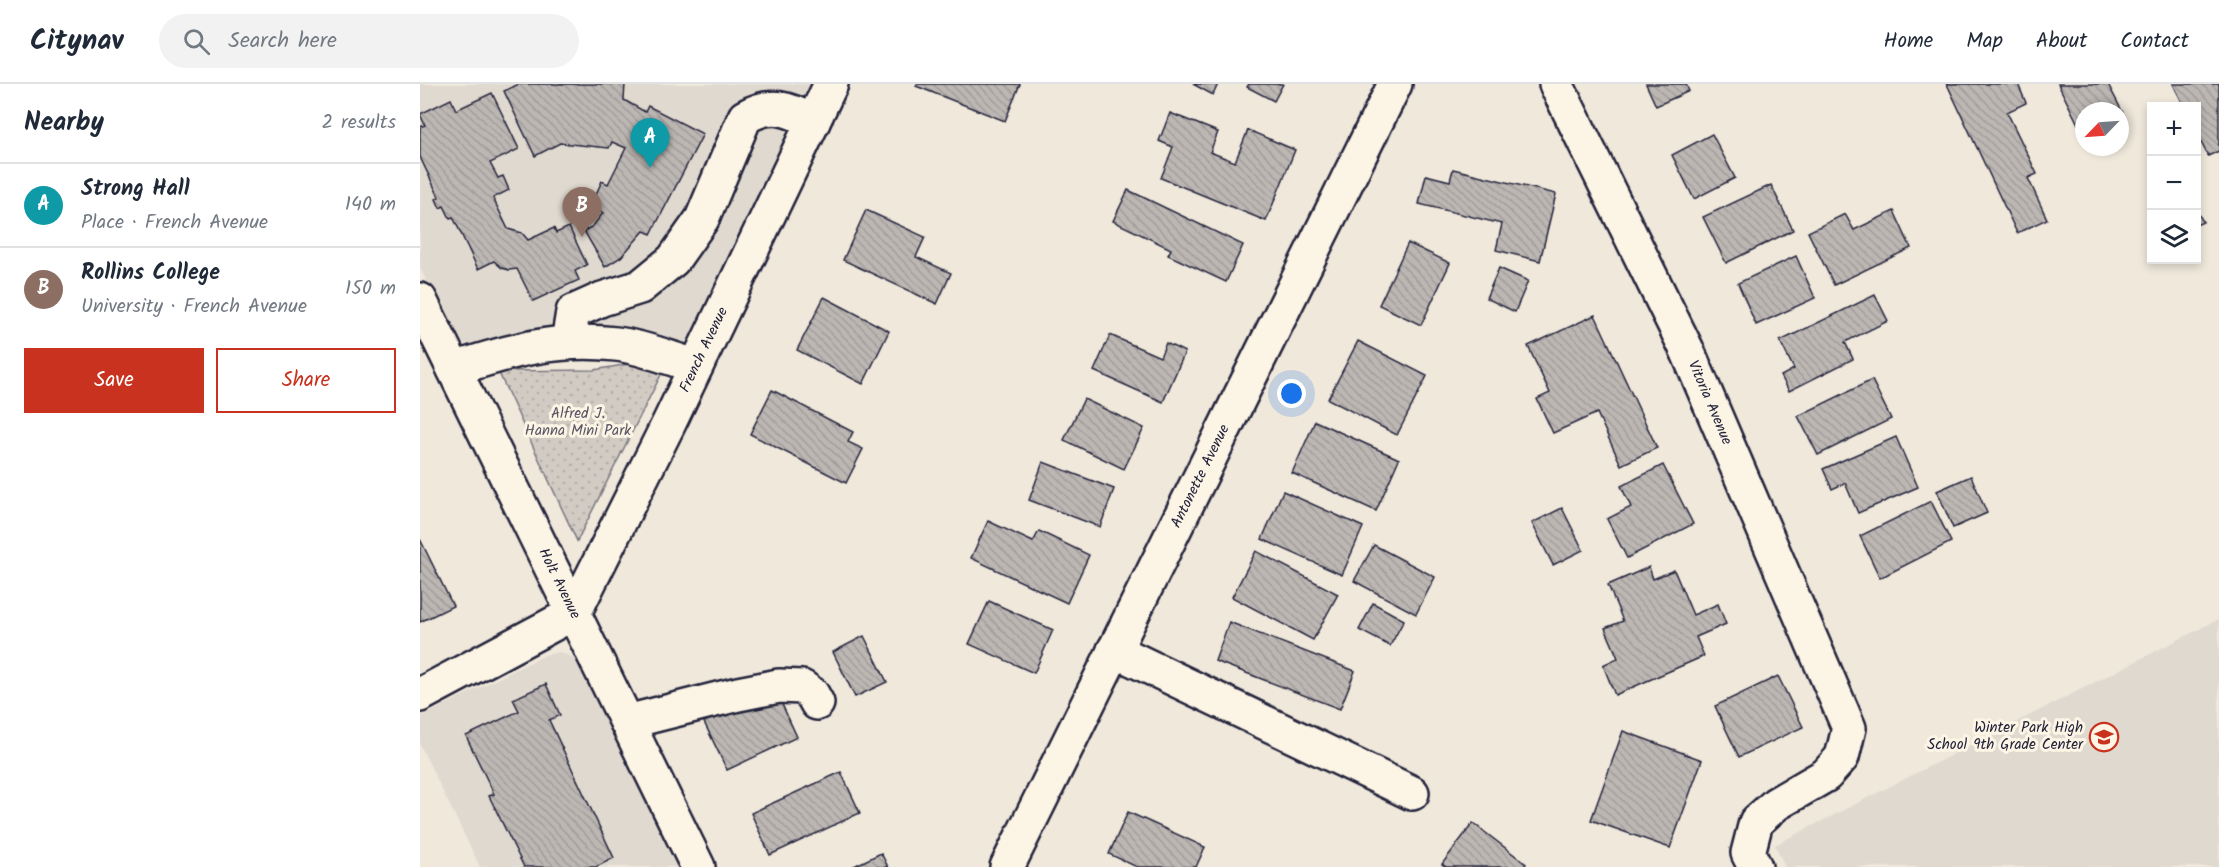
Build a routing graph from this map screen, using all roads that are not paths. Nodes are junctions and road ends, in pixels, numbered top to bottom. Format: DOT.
graph roads {
  1 [pos="831,84"];
  2 [pos="1395,84"];
  3 [pos="1557,84"];
  4 [pos="813,122"];
  5 [pos="421,305"];
  6 [pos="568,342"];
  7 [pos="696,366"];
  8 [pos="454,369"];
  9 [pos="574,614"];
  10 [pos="1114,650"];
  11 [pos="420,695"];
  12 [pos="816,703"];
  13 [pos="627,722"];
  14 [pos="1412,794"];
  15 [pos="698,867"];
  16 [pos="1006,867"];
  17 [pos="1755,867"];
  1 -- 4 [label="street, French Avenue"];
  2 -- 10 [label="street, Antonette Avenue"];
  3 -- 17 [label="street, Vitoria Avenue"];
  4 -- 6 [label="street"];
  4 -- 7 [label="street, French Avenue"];
  5 -- 8 [label="street, Holt Avenue"];
  6 -- 7 [label="street"];
  6 -- 8 [label="street"];
  7 -- 9 [label="street, French Avenue"];
  8 -- 9 [label="street, Holt Avenue"];
  9 -- 11 [label="street"];
  9 -- 13 [label="street, Holt Avenue"];
  10 -- 14 [label="street"];
  10 -- 16 [label="street, Antonette Avenue"];
  12 -- 13 [label="street"];
  13 -- 15 [label="street, Holt Avenue"];
}
